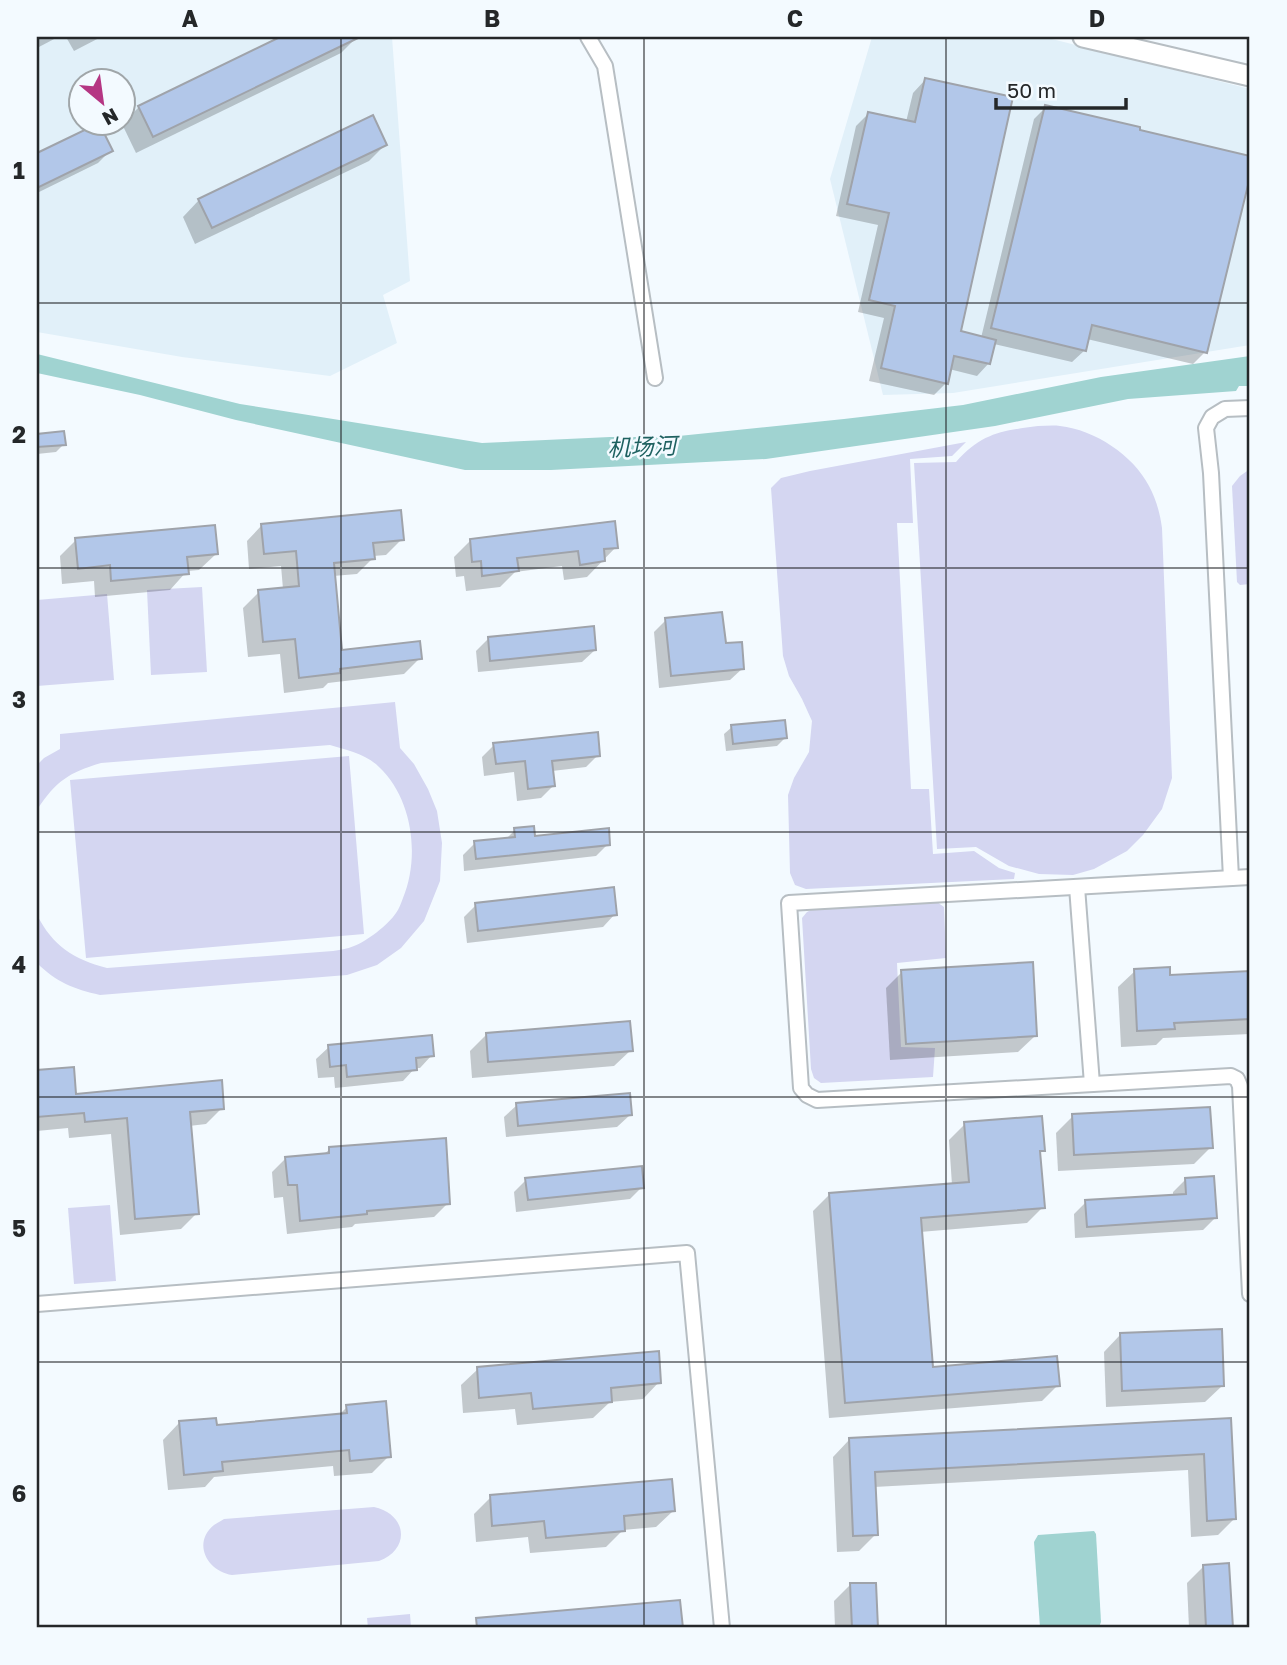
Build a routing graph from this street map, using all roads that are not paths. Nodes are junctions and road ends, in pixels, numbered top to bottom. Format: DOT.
graph roads {
  1 [pos="588,37"];
  2 [pos="1083,37"];
  3 [pos="1250,76"];
  4 [pos="655,378"];
  5 [pos="1250,408"];
  6 [pos="1250,877"];
  7 [pos="1231,878"];
  8 [pos="1077,887"];
  9 [pos="1245,1082"];
  10 [pos="1092,1084"];
  11 [pos="1250,1294"];
  12 [pos="37,1304"];
  13 [pos="722,1628"];
  1 -- 4 [label="street"];
  2 -- 3 [label="main road"];
  5 -- 7 [label="street"];
  6 -- 7 [label="street"];
  7 -- 8 [label="street"];
  8 -- 10 [label="street"];
  8 -- 10 [label="street"];
  9 -- 10 [label="street"];
  9 -- 11 [label="street"];
  12 -- 13 [label="street"];
}
